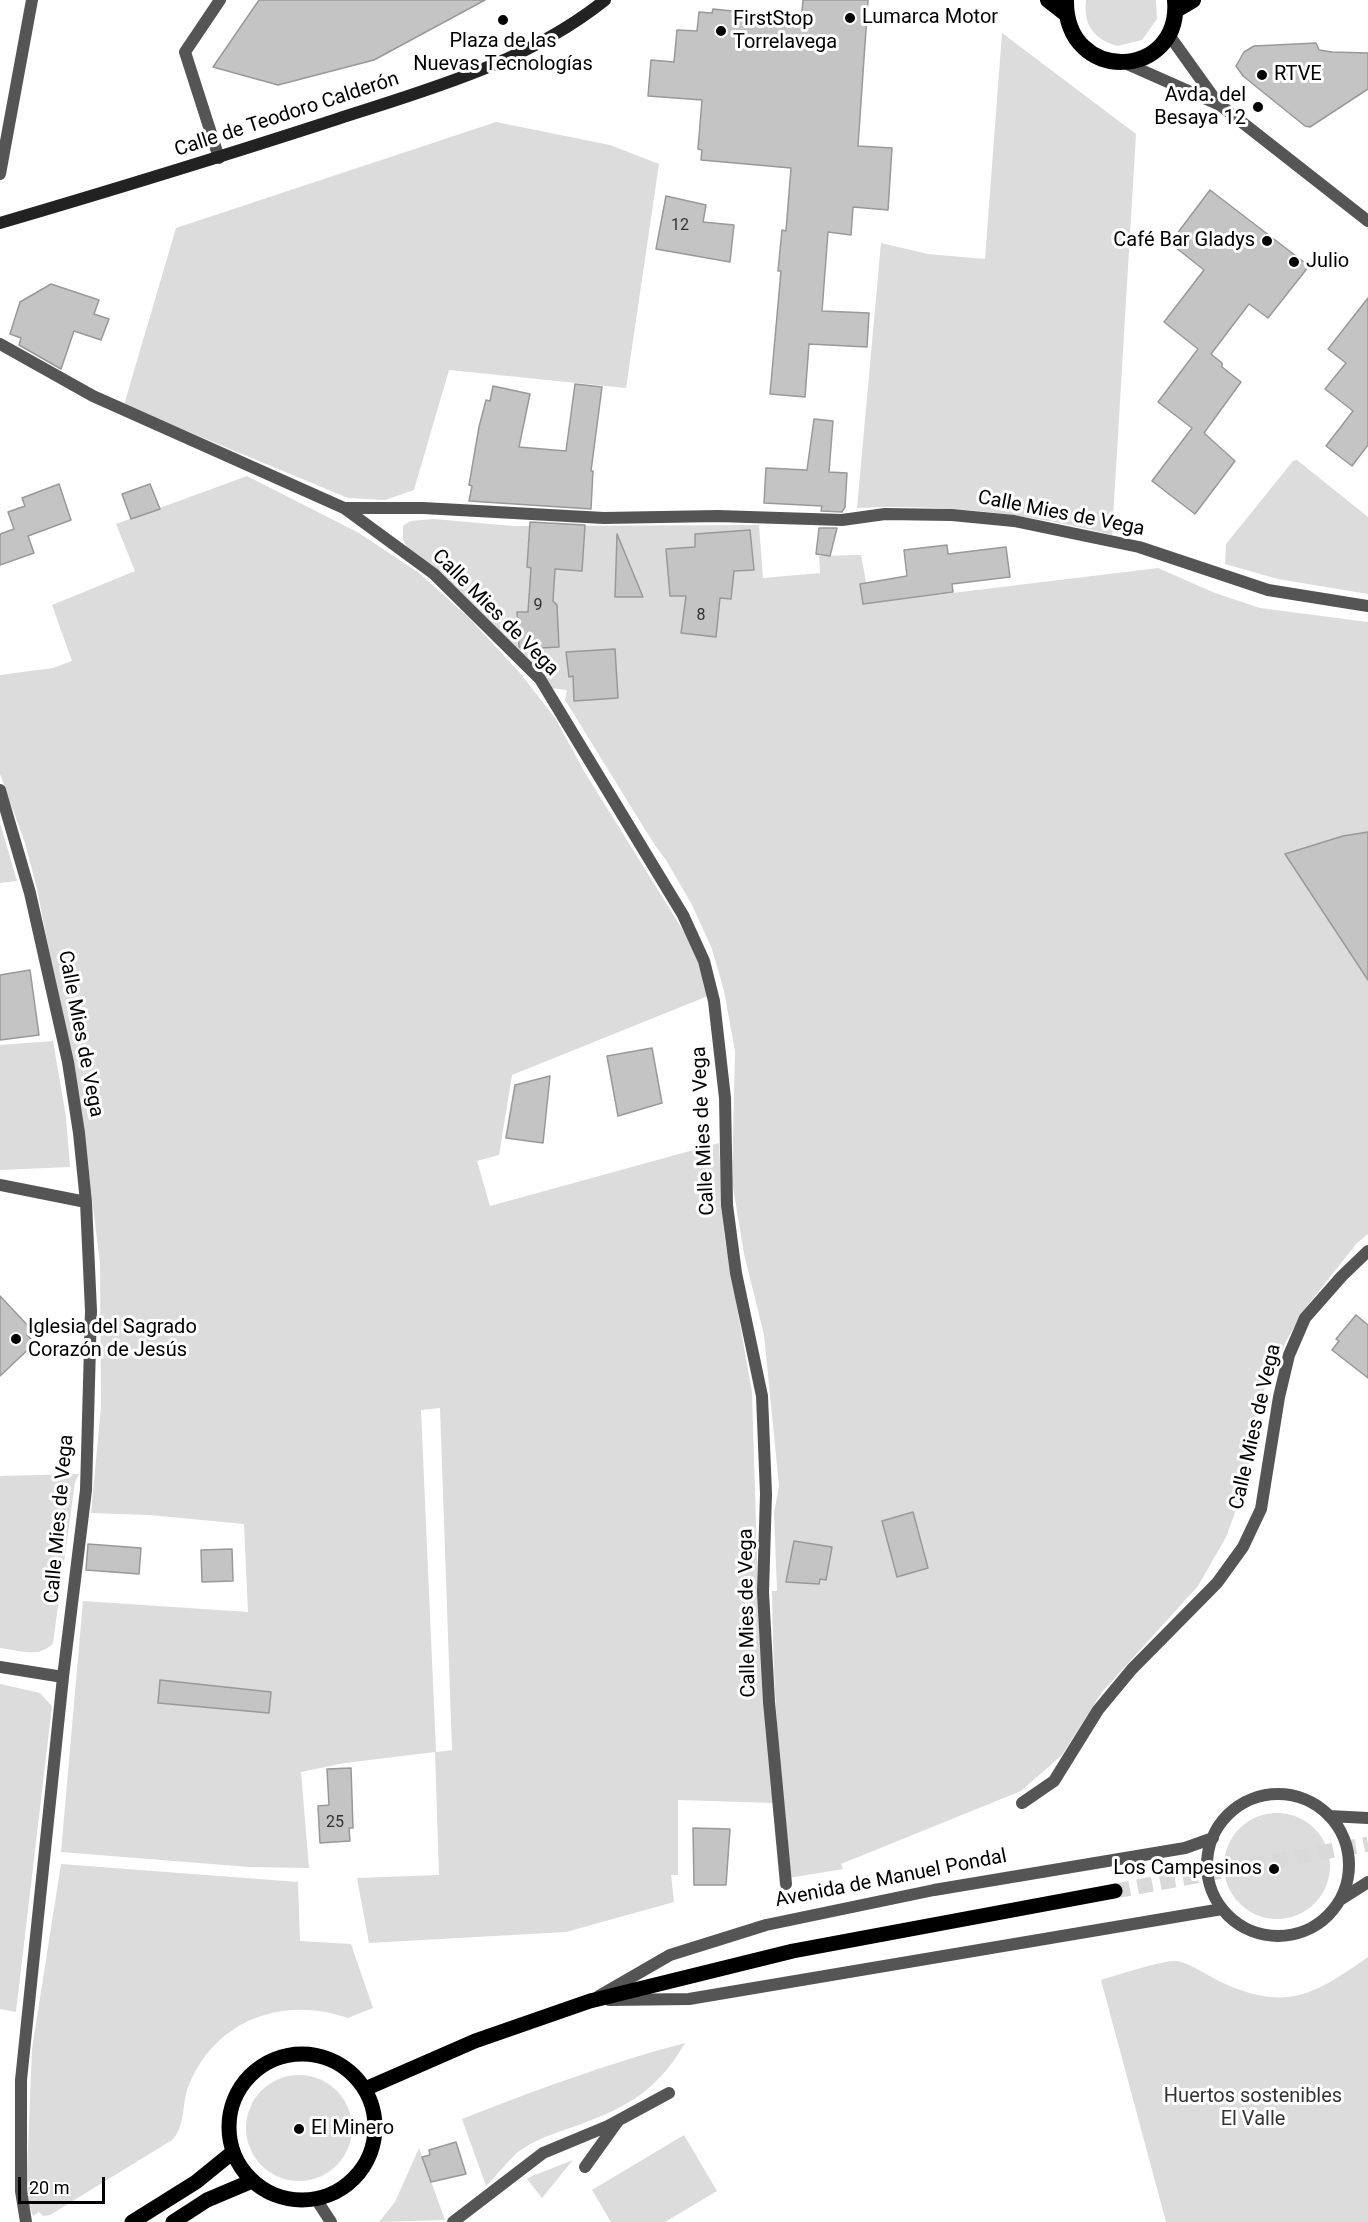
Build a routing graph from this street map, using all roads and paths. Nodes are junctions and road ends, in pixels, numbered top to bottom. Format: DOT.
graph roads {
  1 [pos="32,0"];
  2 [pos="220,0"];
  3 [pos="605,0"];
  4 [pos="1048,0"];
  5 [pos="1193,0"];
  6 [pos="1176,5"];
  7 [pos="1066,7"];
  8 [pos="1169,35"];
  9 [pos="1125,63"];
  10 [pos="1220,105"];
  11 [pos="219,158"];
  12 [pos="0,174"];
  13 [pos="1368,221"];
  14 [pos="0,223"];
  15 [pos="0,344"];
  16 [pos="344,508"];
  17 [pos="1368,606"];
  18 [pos="0,790"];
  19 [pos="0,1185"];
  20 [pos="86,1202"];
  21 [pos="1368,1251"];
  22 [pos="0,1667"];
  23 [pos="63,1677"];
  24 [pos="1022,1803"];
  25 [pos="1329,1815"];
  26 [pos="1368,1818"];
  27 [pos="1212,1838"];
  28 [pos="1368,1882"];
  29 [pos="786,1884"];
  30 [pos="1115,1891"];
  31 [pos="1340,1900"];
  32 [pos="1222,1910"];
  33 [pos="590,2001"];
  34 [pos="365,2089"];
  35 [pos="669,2093"];
  36 [pos="619,2120"];
  37 [pos="232,2152"];
  38 [pos="585,2168"];
  39 [pos="252,2181"];
  40 [pos="316,2199"];
  41 [pos="26,2222"];
  42 [pos="132,2222"];
  43 [pos="172,2222"];
  44 [pos="331,2222"];
  45 [pos="453,2222"];
  1 -- 12 [label="street"];
  2 -- 11 [label="street"];
  3 -- 11 [label="main road, Calle de Teodoro Calderón"];
  4 -- 7 [label="highway"];
  5 -- 6 [label="highway"];
  6 -- 8 [label="highway"];
  7 -- 9 [label="highway"];
  8 -- 9 [label="highway"];
  8 -- 10 [label="street"];
  9 -- 10 [label="street"];
  10 -- 13 [label="street"];
  11 -- 14 [label="main road, Calle de Teodoro Calderón"];
  15 -- 16 [label="street, Calle Mies de Vega"];
  16 -- 17 [label="street, Calle Mies de Vega"];
  16 -- 29 [label="street, Calle Mies de Vega"];
  18 -- 20 [label="street, Calle Mies de Vega"];
  19 -- 20 [label="street"];
  20 -- 23 [label="street, Calle Mies de Vega"];
  21 -- 24 [label="street, Calle Mies de Vega"];
  22 -- 23 [label="street"];
  23 -- 41 [label="street, Calle Mies de Vega"];
  25 -- 26 [label="street"];
  25 -- 27 [label="street"];
  25 -- 31 [label="street"];
  27 -- 32 [label="street"];
  27 -- 33 [label="street, Avenida de Manuel Pondal"];
  28 -- 31 [label="street"];
  30 -- 33 [label="main road, Avenida de Manuel Pondal"];
  31 -- 32 [label="street"];
  32 -- 33 [label="street, Avenida de Manuel Pondal"];
  33 -- 34 [label="main road, Avenida de Manuel Pondal"];
  34 -- 37 [label="main road"];
  34 -- 40 [label="main road"];
  35 -- 36 [label="street"];
  36 -- 38 [label="street"];
  36 -- 45 [label="street"];
  37 -- 39 [label="main road"];
  37 -- 42 [label="main road"];
  39 -- 40 [label="main road"];
  39 -- 43 [label="main road"];
  40 -- 44 [label="street"];
}
